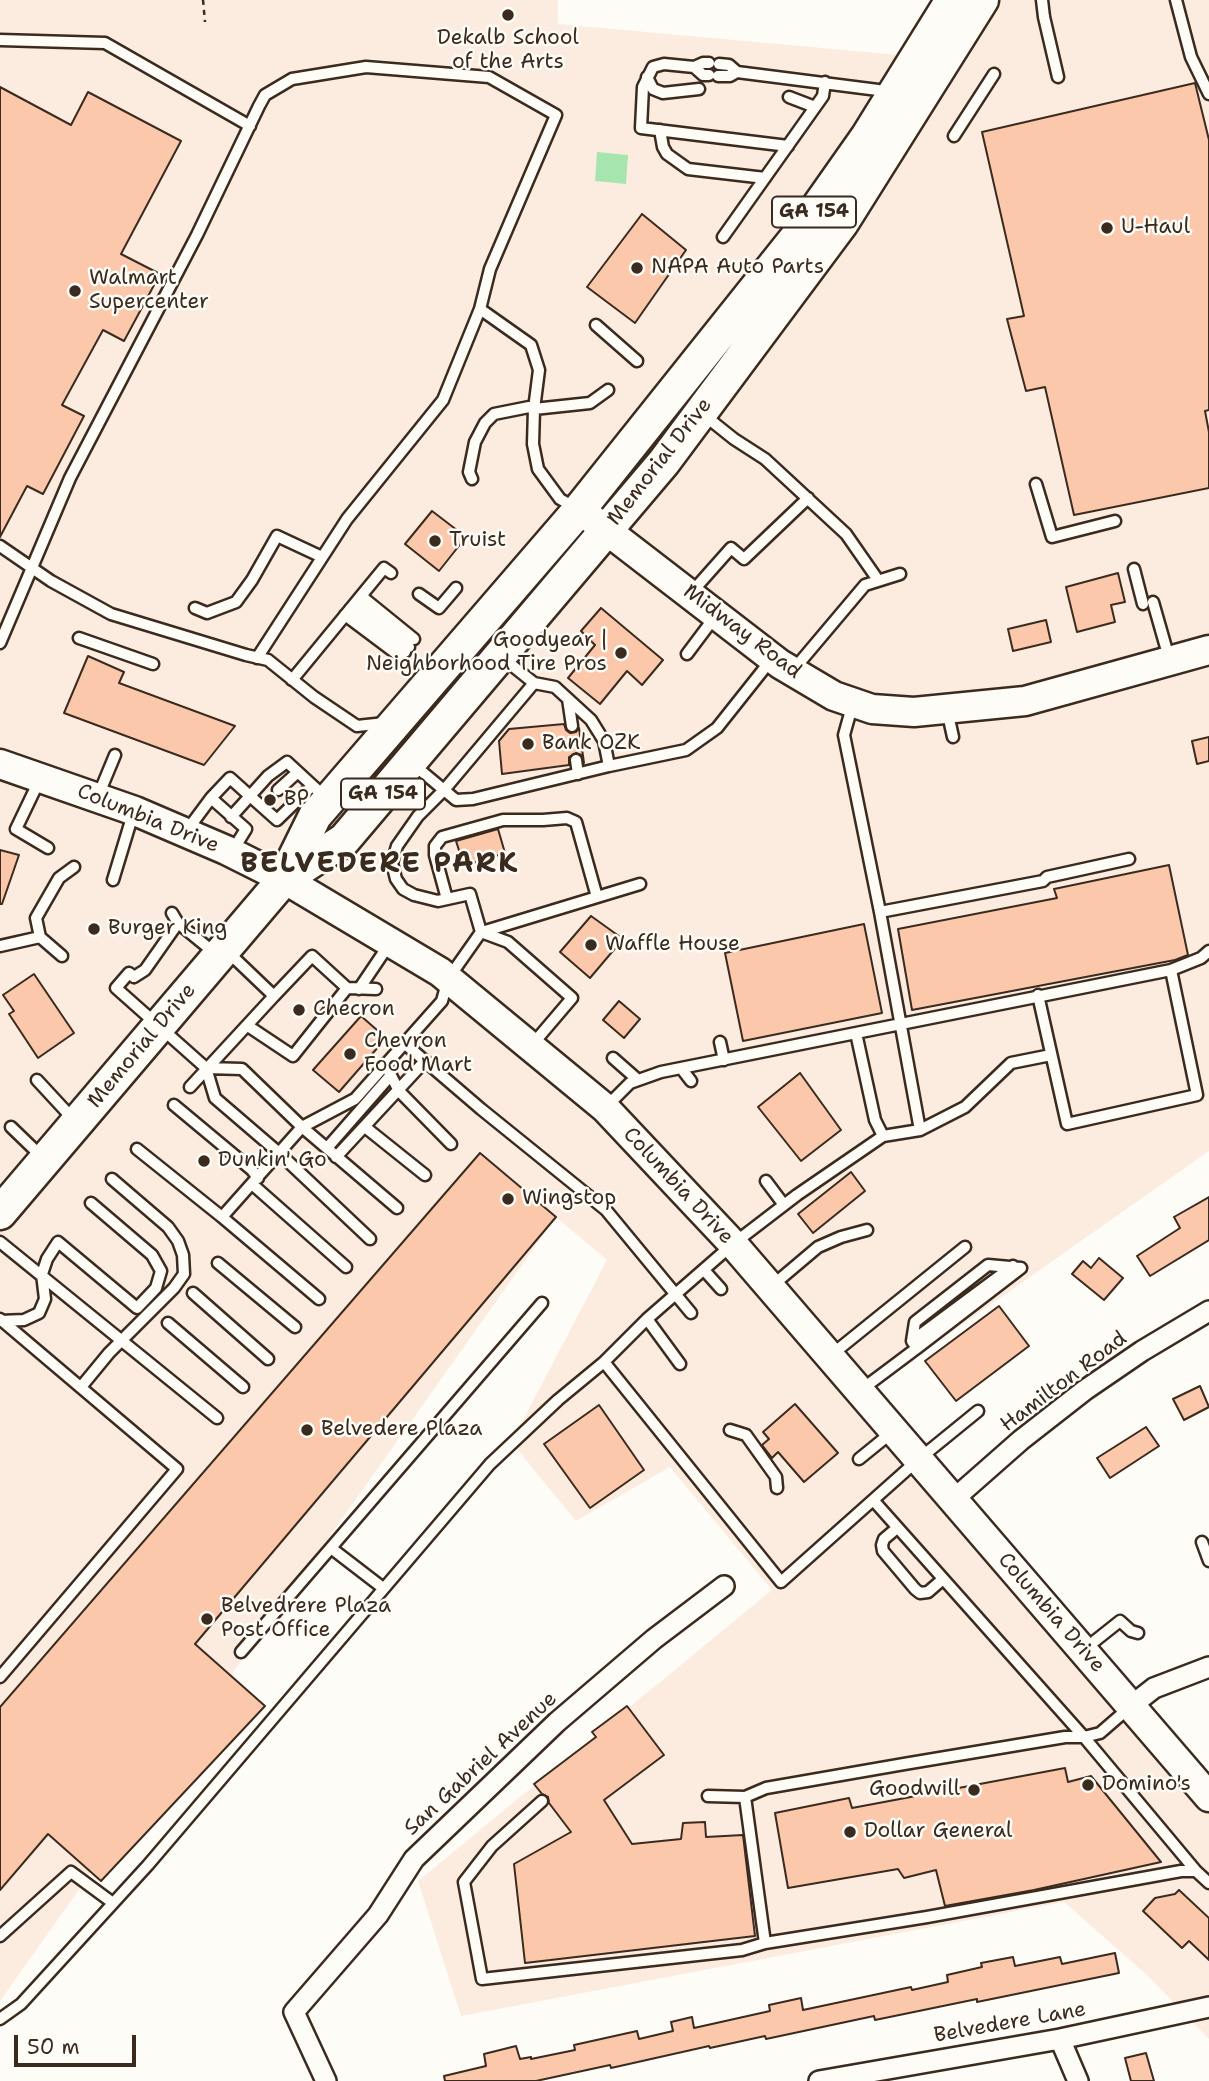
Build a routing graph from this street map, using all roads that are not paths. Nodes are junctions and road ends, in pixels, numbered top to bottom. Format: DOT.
graph roads {
  1 [pos="953,0"];
  2 [pos="982,0"];
  3 [pos="1042,0"];
  4 [pos="1176,0"];
  5 [pos="0,40"];
  6 [pos="694,67"];
  7 [pos="737,72"];
  8 [pos="994,74"];
  9 [pos="647,77"];
  10 [pos="1058,77"];
  11 [pos="825,82"];
  12 [pos="699,89"];
  13 [pos="1209,94"];
  14 [pos="789,97"];
  15 [pos="892,98"];
  16 [pos="815,107"];
  17 [pos="250,126"];
  18 [pos="660,130"];
  19 [pos="954,136"];
  20 [pos="788,146"];
  21 [pos="765,178"];
  22 [pos="723,237"];
  23 [pos="480,309"];
  24 [pos="596,325"];
  25 [pos="637,361"];
  26 [pos="608,390"];
  27 [pos="534,409"];
  28 [pos="701,413"];
  29 [pos="472,478"];
  30 [pos="1037,484"];
  31 [pos="807,498"];
  32 [pos="579,510"];
  33 [pos="1115,521"];
  34 [pos="608,529"];
  35 [pos="0,546"];
  36 [pos="322,557"];
  37 [pos="32,568"];
  38 [pos="1134,569"];
  39 [pos="391,573"];
  40 [pos="900,574"];
  41 [pos="878,580"];
  42 [pos="456,588"];
  43 [pos="419,594"];
  44 [pos="690,594"];
  45 [pos="353,605"];
  46 [pos="195,608"];
  47 [pos="717,615"];
  48 [pos="79,638"];
  49 [pos="0,643"];
  50 [pos="1209,650"];
  51 [pos="687,654"];
  52 [pos="501,656"];
  53 [pos="257,658"];
  54 [pos="1170,661"];
  55 [pos="153,664"];
  56 [pos="782,665"];
  57 [pos="292,680"];
  58 [pos="534,684"];
  59 [pos="568,699"];
  60 [pos="853,703"];
  61 [pos="947,709"];
  62 [pos="396,721"];
  63 [pos="572,726"];
  64 [pos="953,737"];
  65 [pos="115,755"];
  66 [pos="576,760"];
  67 [pos="411,762"];
  68 [pos="0,764"];
  69 [pos="609,766"];
  70 [pos="298,772"];
  71 [pos="578,774"];
  72 [pos="40,778"];
  73 [pos="278,790"];
  74 [pos="444,790"];
  75 [pos="320,793"];
  76 [pos="250,796"];
  77 [pos="98,797"];
  78 [pos="211,798"];
  79 [pos="135,811"];
  80 [pos="231,817"];
  81 [pos="186,833"];
  82 [pos="48,848"];
  83 [pos="231,853"];
  84 [pos="1129,859"];
  85 [pos="74,867"];
  86 [pos="284,879"];
  87 [pos="113,880"];
  88 [pos="640,884"];
  89 [pos="597,897"];
  90 [pos="447,899"];
  91 [pos="880,912"];
  92 [pos="172,914"];
  93 [pos="178,923"];
  94 [pos="481,932"];
  95 [pos="40,937"];
  96 [pos="390,942"];
  97 [pos="0,946"];
  98 [pos="1209,951"];
  99 [pos="221,953"];
  100 [pos="62,957"];
  101 [pos="1171,970"];
  102 [pos="448,979"];
  103 [pos="347,988"];
  104 [pos="359,989"];
  105 [pos="376,989"];
  106 [pos="1038,995"];
  107 [pos="274,996"];
  108 [pos="901,1023"];
  109 [pos="160,1025"];
  110 [pos="248,1026"];
  111 [pos="856,1033"];
  112 [pos="720,1042"];
  113 [pos="404,1043"];
  114 [pos="531,1046"];
  115 [pos="1051,1055"];
  116 [pos="613,1058"];
  117 [pos="724,1060"];
  118 [pos="425,1061"];
  119 [pos="385,1064"];
  120 [pos="206,1068"];
  121 [pos="681,1069"];
  122 [pos="391,1075"];
  123 [pos="37,1080"];
  124 [pos="638,1080"];
  125 [pos="691,1082"];
  126 [pos="190,1087"];
  127 [pos="399,1091"];
  128 [pos="174,1105"];
  129 [pos="605,1108"];
  130 [pos="77,1123"];
  131 [pos="12,1127"];
  132 [pos="302,1127"];
  133 [pos="365,1127"];
  134 [pos="920,1130"];
  135 [pos="883,1136"];
  136 [pos="451,1144"];
  137 [pos="327,1148"];
  138 [pos="137,1149"];
  139 [pos="279,1153"];
  140 [pos="336,1157"];
  141 [pos="45,1160"];
  142 [pos="425,1175"];
  143 [pos="112,1179"];
  144 [pos="255,1181"];
  145 [pos="766,1181"];
  146 [pos="7,1200"];
  147 [pos="91,1203"];
  148 [pos="784,1205"];
  149 [pos="397,1208"];
  150 [pos="222,1217"];
  151 [pos="867,1230"];
  152 [pos="370,1239"];
  153 [pos="0,1242"];
  154 [pos="733,1244"];
  155 [pos="965,1247"];
  156 [pos="218,1263"];
  157 [pos="346,1267"];
  158 [pos="704,1270"];
  159 [pos="42,1275"];
  160 [pos="771,1287"];
  161 [pos="720,1289"];
  162 [pos="193,1293"];
  163 [pos="676,1294"];
  164 [pos="318,1299"];
  165 [pos="542,1303"];
  166 [pos="137,1308"];
  167 [pos="1209,1311"];
  168 [pos="691,1313"];
  169 [pos="146,1315"];
  170 [pos="647,1319"];
  171 [pos="1,1320"];
  172 [pos="168,1323"];
  173 [pos="295,1327"];
  174 [pos="122,1340"];
  175 [pos="915,1344"];
  176 [pos="830,1356"];
  177 [pos="268,1359"];
  178 [pos="604,1362"];
  179 [pos="680,1364"];
  180 [pos="81,1387"];
  181 [pos="243,1387"];
  182 [pos="860,1391"];
  183 [pos="978,1412"];
  184 [pos="217,1418"];
  185 [pos="730,1430"];
  186 [pos="894,1430"];
  187 [pos="859,1459"];
  188 [pos="919,1459"];
  189 [pos="777,1488"];
  190 [pos="954,1499"];
  191 [pos="873,1501"];
  192 [pos="897,1528"];
  193 [pos="1202,1542"];
  194 [pos="331,1548"];
  195 [pos="1209,1561"];
  196 [pos="943,1579"];
  197 [pos="724,1586"];
  198 [pos="383,1588"];
  199 [pos="1138,1633"];
  200 [pos="1083,1650"];
  201 [pos="241,1652"];
  202 [pos="1209,1667"];
  203 [pos="0,1677"];
  204 [pos="1131,1706"];
  205 [pos="1084,1737"];
  206 [pos="708,1796"];
  207 [pos="745,1797"];
  208 [pos="1209,1797"];
  209 [pos="542,1801"];
  210 [pos="1196,1871"];
  211 [pos="1209,1883"];
  212 [pos="113,1903"];
  213 [pos="0,1936"];
  214 [pos="765,1943"];
  215 [pos="1209,2007"];
  216 [pos="0,2019"];
  217 [pos="1060,2039"];
  218 [pos="326,2081"];
  219 [pos="819,2081"];
  220 [pos="1078,2081"];
  1 -- 15 [label="main road, Memorial Drive / GA 154"];
  2 -- 28 [label="main road, Memorial Drive / GA 154"];
  3 -- 10 [label="lane"];
  4 -- 13 [label="lane"];
  5 -- 17 [label="lane"];
  6 -- 7 [label="lane"];
  6 -- 7 [label="lane"];
  6 -- 9 [label="lane"];
  7 -- 11 [label="lane"];
  8 -- 19 [label="lane"];
  9 -- 12 [label="lane"];
  9 -- 18 [label="lane"];
  11 -- 15 [label="lane"];
  11 -- 16 [label="lane"];
  14 -- 16 [label="lane"];
  15 -- 32 [label="main road, Memorial Drive / GA 154"];
  16 -- 20 [label="lane"];
  17 -- 23 [label="lane"];
  17 -- 37 [label="lane"];
  18 -- 20 [label="lane"];
  18 -- 21 [label="lane"];
  20 -- 21 [label="lane"];
  21 -- 22 [label="lane"];
  23 -- 27 [label="lane"];
  23 -- 36 [label="lane"];
  24 -- 25 [label="lane"];
  26 -- 27 [label="lane"];
  27 -- 29 [label="lane"];
  27 -- 32 [label="lane"];
  28 -- 31 [label="lane"];
  28 -- 34 [label="main road, Memorial Drive / GA 154"];
  30 -- 33 [label="lane"];
  31 -- 41 [label="lane"];
  31 -- 44 [label="lane"];
  32 -- 34 [label="main road, Midway Road"];
  32 -- 62 [label="main road, Memorial Drive / GA 154"];
  34 -- 44 [label="main road, Midway Road"];
  34 -- 52 [label="main road, Memorial Drive / GA 154"];
  35 -- 37 [label="lane"];
  36 -- 46 [label="lane"];
  36 -- 53 [label="lane"];
  37 -- 49 [label="lane"];
  37 -- 53 [label="lane"];
  38 -- 54 [label="lane"];
  39 -- 45 [label="lane"];
  40 -- 41 [label="lane"];
  41 -- 56 [label="lane"];
  42 -- 43 [label="lane"];
  44 -- 47 [label="main road, Midway Road"];
  45 -- 45 [label="lane"];
  45 -- 57 [label="lane"];
  47 -- 51 [label="lane"];
  47 -- 56 [label="main road, Midway Road"];
  48 -- 55 [label="lane"];
  50 -- 54 [label="main road, Midway Road"];
  52 -- 58 [label="lane"];
  52 -- 67 [label="main road, Memorial Drive / GA 154"];
  53 -- 57 [label="lane"];
  54 -- 61 [label="main road, Midway Road"];
  56 -- 60 [label="main road, Midway Road"];
  56 -- 69 [label="lane"];
  57 -- 62 [label="lane"];
  58 -- 59 [label="lane"];
  58 -- 74 [label="lane"];
  59 -- 63 [label="lane"];
  59 -- 69 [label="lane"];
  60 -- 61 [label="main road, Midway Road"];
  60 -- 91 [label="lane"];
  61 -- 64 [label="lane"];
  62 -- 75 [label="main road, Memorial Drive / GA 154"];
  65 -- 77 [label="lane"];
  66 -- 71 [label="lane"];
  67 -- 74 [label="lane"];
  67 -- 86 [label="main road, Memorial Drive / GA 154"];
  68 -- 72 [label="main road, Columbia Drive"];
  69 -- 71 [label="lane"];
  70 -- 73 [label="lane"];
  70 -- 75 [label="lane"];
  70 -- 76 [label="lane"];
  71 -- 74 [label="lane"];
  72 -- 77 [label="main road, Columbia Drive"];
  72 -- 82 [label="lane"];
  74 -- 90 [label="lane"];
  75 -- 76 [label="lane"];
  75 -- 86 [label="main road, Memorial Drive / GA 154"];
  76 -- 78 [label="lane"];
  76 -- 80 [label="lane"];
  77 -- 79 [label="main road, Columbia Drive"];
  78 -- 80 [label="lane"];
  78 -- 81 [label="lane"];
  79 -- 81 [label="main road, Columbia Drive"];
  79 -- 87 [label="lane"];
  80 -- 83 [label="lane"];
  81 -- 83 [label="main road, Columbia Drive"];
  83 -- 86 [label="main road, Columbia Drive"];
  84 -- 91 [label="lane"];
  85 -- 95 [label="lane"];
  86 -- 96 [label="main road, Columbia Drive"];
  86 -- 99 [label="main road, Memorial Drive / GA 154"];
  88 -- 89 [label="lane"];
  89 -- 90 [label="lane"];
  89 -- 94 [label="lane"];
  90 -- 94 [label="lane"];
  91 -- 108 [label="lane"];
  92 -- 93 [label="lane"];
  93 -- 99 [label="lane"];
  93 -- 109 [label="lane"];
  94 -- 102 [label="lane"];
  94 -- 114 [label="lane"];
  95 -- 97 [label="lane"];
  95 -- 100 [label="lane"];
  96 -- 102 [label="main road, Columbia Drive"];
  96 -- 104 [label="lane"];
  98 -- 101 [label="lane"];
  99 -- 107 [label="lane"];
  99 -- 109 [label="main road, Memorial Drive / GA 154"];
  101 -- 106 [label="lane"];
  101 -- 115 [label="lane"];
  102 -- 113 [label="lane"];
  102 -- 114 [label="main road, Columbia Drive"];
  103 -- 104 [label="lane"];
  103 -- 107 [label="lane"];
  103 -- 110 [label="lane"];
  104 -- 105 [label="lane"];
  106 -- 108 [label="lane"];
  106 -- 115 [label="lane"];
  107 -- 110 [label="lane"];
  108 -- 111 [label="lane"];
  108 -- 134 [label="lane"];
  109 -- 120 [label="lane"];
  109 -- 130 [label="main road, Memorial Drive / GA 154"];
  110 -- 120 [label="lane"];
  111 -- 117 [label="lane"];
  111 -- 135 [label="lane"];
  112 -- 117 [label="lane"];
  113 -- 118 [label="lane"];
  113 -- 119 [label="lane"];
  114 -- 129 [label="main road, Columbia Drive"];
  115 -- 134 [label="lane"];
  116 -- 124 [label="lane"];
  117 -- 121 [label="lane"];
  118 -- 127 [label="lane"];
  118 -- 163 [label="lane"];
  119 -- 122 [label="lane"];
  119 -- 132 [label="lane"];
  120 -- 126 [label="lane"];
  120 -- 132 [label="lane"];
  120 -- 139 [label="lane"];
  121 -- 124 [label="lane"];
  121 -- 125 [label="lane"];
  122 -- 127 [label="lane"];
  122 -- 137 [label="lane"];
  123 -- 130 [label="lane"];
  124 -- 129 [label="lane"];
  127 -- 133 [label="lane"];
  127 -- 136 [label="lane"];
  128 -- 144 [label="lane"];
  129 -- 154 [label="main road, Columbia Drive"];
  130 -- 141 [label="main road, Memorial Drive / GA 154"];
  131 -- 141 [label="lane"];
  132 -- 137 [label="lane"];
  132 -- 139 [label="lane"];
  133 -- 140 [label="lane"];
  133 -- 142 [label="lane"];
  134 -- 135 [label="lane"];
  135 -- 148 [label="lane"];
  137 -- 140 [label="lane"];
  138 -- 150 [label="lane"];
  139 -- 144 [label="lane"];
  139 -- 152 [label="lane"];
  140 -- 149 [label="lane"];
  141 -- 146 [label="main road, Memorial Drive / GA 154"];
  143 -- 169 [label="lane"];
  144 -- 150 [label="lane"];
  144 -- 157 [label="lane"];
  145 -- 148 [label="lane"];
  147 -- 166 [label="lane"];
  148 -- 154 [label="lane"];
  150 -- 164 [label="lane"];
  151 -- 160 [label="lane"];
  153 -- 159 [label="lane"];
  154 -- 158 [label="lane"];
  154 -- 160 [label="main road, Columbia Drive"];
  155 -- 176 [label="lane"];
  156 -- 173 [label="lane"];
  158 -- 161 [label="lane"];
  158 -- 163 [label="lane"];
  159 -- 166 [label="lane"];
  159 -- 171 [label="lane"];
  159 -- 174 [label="lane"];
  160 -- 176 [label="main road, Columbia Drive"];
  162 -- 177 [label="lane"];
  163 -- 168 [label="lane"];
  163 -- 170 [label="lane"];
  165 -- 194 [label="lane"];
  166 -- 169 [label="lane"];
  167 -- 190 [label="street, Hamilton Road"];
  169 -- 174 [label="lane"];
  170 -- 178 [label="lane"];
  170 -- 179 [label="lane"];
  171 -- 180 [label="lane"];
  172 -- 181 [label="lane"];
  174 -- 180 [label="lane"];
  174 -- 184 [label="lane"];
  175 -- 175 [label="lane"];
  175 -- 182 [label="lane"];
  176 -- 182 [label="main road, Columbia Drive"];
  178 -- 191 [label="lane"];
  178 -- 198 [label="lane"];
  180 -- 203 [label="lane"];
  182 -- 186 [label="main road, Columbia Drive"];
  183 -- 188 [label="lane"];
  185 -- 189 [label="lane"];
  186 -- 187 [label="lane"];
  186 -- 188 [label="main road, Columbia Drive"];
  188 -- 190 [label="main road, Columbia Drive"];
  188 -- 191 [label="lane"];
  190 -- 200 [label="main road, Columbia Drive"];
  191 -- 192 [label="lane"];
  192 -- 196 [label="lane"];
  192 -- 196 [label="lane"];
  193 -- 195 [label="lane"];
  194 -- 198 [label="lane"];
  194 -- 201 [label="lane"];
  196 -- 205 [label="lane"];
  197 -- 218 [label="street, San Gabriel Avenue"];
  198 -- 212 [label="lane"];
  199 -- 200 [label="lane"];
  200 -- 204 [label="main road, Columbia Drive"];
  202 -- 204 [label="street"];
  204 -- 205 [label="lane"];
  204 -- 208 [label="main road, Columbia Drive"];
  205 -- 207 [label="lane"];
  205 -- 210 [label="lane"];
  206 -- 207 [label="lane"];
  207 -- 214 [label="lane"];
  209 -- 214 [label="lane"];
  210 -- 211 [label="lane"];
  210 -- 214 [label="lane"];
  212 -- 213 [label="lane"];
  212 -- 216 [label="lane"];
  215 -- 217 [label="street, Belvedere Lane"];
  217 -- 219 [label="street, Belvedere Lane"];
  217 -- 220 [label="street"];
}
